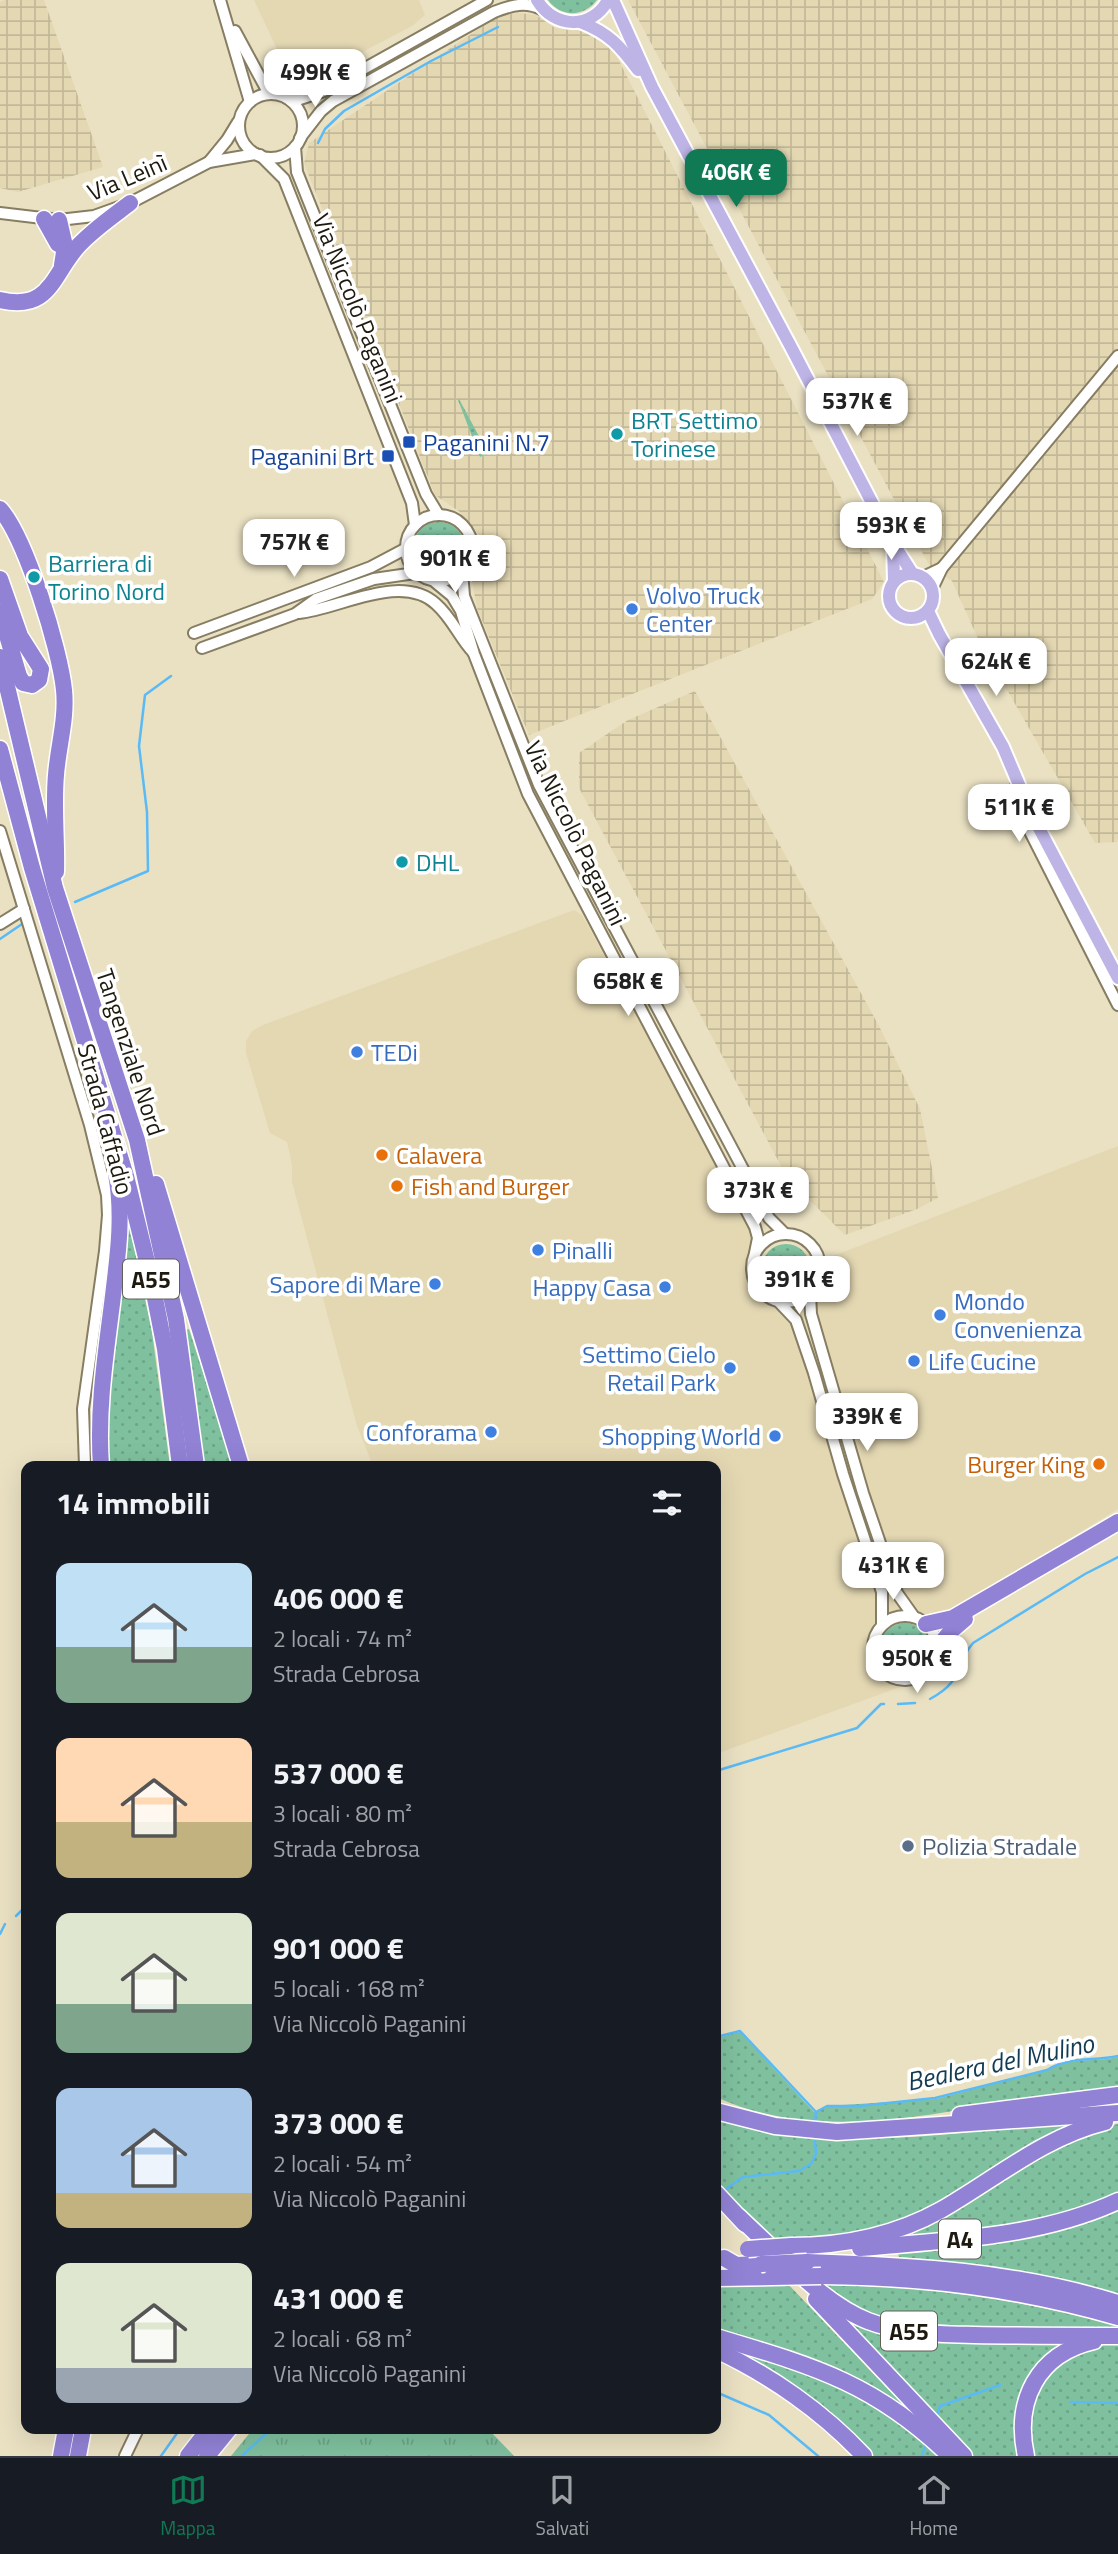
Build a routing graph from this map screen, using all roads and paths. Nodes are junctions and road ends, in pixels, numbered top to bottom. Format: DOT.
graph roads {
  1 [pos="220,0"];
  2 [pos="487,0"];
  3 [pos="608,0"];
  4 [pos="613,0"];
  5 [pos="540,5"];
  6 [pos="225,13"];
  7 [pos="580,22"];
  8 [pos="652,87"];
  9 [pos="270,94"];
  10 [pos="287,99"];
  11 [pos="250,102"];
  12 [pos="240,119"];
  13 [pos="298,142"];
  14 [pos="258,155"];
  15 [pos="209,162"];
  16 [pos="130,203"];
  17 [pos="0,213"];
  18 [pos="51,220"];
  19 [pos="63,260"];
  20 [pos="0,300"];
  21 [pos="1118,356"];
  22 [pos="0,509"];
  23 [pos="438,514"];
  24 [pos="415,524"];
  25 [pos="893,543"];
  26 [pos="405,549"];
  27 [pos="942,568"];
  28 [pos="462,572"];
  29 [pos="415,573"];
  30 [pos="918,575"];
  31 [pos="0,579"];
  32 [pos="894,581"];
  33 [pos="435,582"];
  34 [pos="933,589"];
  35 [pos="928,611"];
  36 [pos="0,612"];
  37 [pos="295,614"];
  38 [pos="916,618"];
  39 [pos="194,633"];
  40 [pos="939,634"];
  41 [pos="202,648"];
  42 [pos="474,654"];
  43 [pos="0,657"];
  44 [pos="22,681"];
  45 [pos="0,749"];
  46 [pos="23,753"];
  47 [pos="0,773"];
  48 [pos="1017,780"];
  49 [pos="0,831"];
  50 [pos="32,868"];
  51 [pos="55,888"];
  52 [pos="1065,901"];
  53 [pos="24,909"];
  54 [pos="1082,911"];
  55 [pos="0,924"];
  56 [pos="1118,978"];
  57 [pos="1118,1005"];
  58 [pos="102,1096"];
  59 [pos="137,1140"];
  60 [pos="784,1233"];
  61 [pos="755,1253"];
  62 [pos="810,1293"];
  63 [pos="778,1301"];
  64 [pos="85,1461"];
  65 [pos="101,1461"];
  66 [pos="179,1461"];
  67 [pos="195,1461"];
  68 [pos="239,1461"];
  69 [pos="1118,1522"];
  70 [pos="1118,1535"];
  71 [pos="920,1620"];
  72 [pos="882,1625"];
  73 [pos="938,1647"];
  74 [pos="1118,2095"];
  75 [pos="721,2112"];
  76 [pos="1118,2116"];
  77 [pos="893,2130"];
  78 [pos="721,2198"];
  79 [pos="1118,2201"];
  80 [pos="739,2217"];
  81 [pos="799,2254"];
  82 [pos="721,2258"];
  83 [pos="721,2278"];
  84 [pos="1118,2303"];
  85 [pos="1118,2317"];
  86 [pos="1118,2337"];
  87 [pos="721,2339"];
  88 [pos="721,2353"];
  89 [pos="65,2434"];
  90 [pos="82,2434"];
  91 [pos="136,2434"];
  92 [pos="205,2434"];
  93 [pos="225,2434"];
  94 [pos="61,2456"];
  95 [pos="78,2456"];
  96 [pos="125,2456"];
  97 [pos="188,2456"];
  98 [pos="207,2456"];
  99 [pos="863,2456"];
  100 [pos="950,2456"];
  101 [pos="964,2456"];
  102 [pos="1026,2456"];
  1 -- 6 [label="street"];
  2 -- 10 [label="street"];
  3 -- 7 [label="main road"];
  4 -- 8 [label="main road"];
  5 -- 7 [label="main road"];
  5 -- 13 [label="street"];
  6 -- 9 [label="street"];
  6 -- 11 [label="street"];
  7 -- 8 [label="main road"];
  8 -- 25 [label="main road"];
  9 -- 10 [label="street"];
  9 -- 11 [label="street"];
  10 -- 13 [label="street"];
  11 -- 12 [label="street"];
  12 -- 14 [label="street"];
  12 -- 15 [label="street, Via Leinì"];
  13 -- 14 [label="street"];
  13 -- 23 [label="street, Via Niccolò Paganini"];
  14 -- 15 [label="street, Via Leinì"];
  14 -- 24 [label="street, Via Niccolò Paganini"];
  15 -- 16 [label="street, Via Leinì"];
  16 -- 18 [label="street, Via Leinì"];
  16 -- 19 [label="highway"];
  17 -- 18 [label="street, Via Leinì"];
  18 -- 19 [label="highway"];
  19 -- 20 [label="highway"];
  21 -- 27 [label="street"];
  22 -- 51 [label="highway"];
  23 -- 24 [label="street"];
  23 -- 28 [label="street"];
  24 -- 26 [label="street"];
  25 -- 30 [label="main road"];
  25 -- 32 [label="main road"];
  26 -- 29 [label="street"];
  26 -- 39 [label="street"];
  27 -- 30 [label="street"];
  27 -- 34 [label="street"];
  28 -- 33 [label="street"];
  28 -- 60 [label="street, Via Niccolò Paganini"];
  29 -- 33 [label="street"];
  29 -- 37 [label="street"];
  30 -- 32 [label="main road"];
  30 -- 34 [label="main road"];
  31 -- 44 [label="highway"];
  32 -- 38 [label="main road"];
  33 -- 42 [label="street, Via Niccolò Paganini"];
  34 -- 35 [label="main road"];
  35 -- 38 [label="main road"];
  35 -- 40 [label="main road"];
  36 -- 44 [label="highway"];
  37 -- 41 [label="street"];
  37 -- 42 [label="street"];
  38 -- 40 [label="main road"];
  40 -- 48 [label="main road"];
  42 -- 61 [label="street, Via Niccolò Paganini"];
  43 -- 46 [label="highway, Tangenziale Nord / A55"];
  44 -- 46 [label="highway"];
  45 -- 50 [label="highway, Tangenziale Nord / A55"];
  46 -- 51 [label="highway, Tangenziale Nord / A55"];
  47 -- 50 [label="highway"];
  48 -- 52 [label="street"];
  48 -- 54 [label="main road"];
  49 -- 53 [label="street, Strada Caffadio"];
  50 -- 58 [label="highway, Tangenziale Nord / A55"];
  51 -- 59 [label="highway, Tangenziale Nord / A55"];
  52 -- 54 [label="street"];
  52 -- 57 [label="street"];
  53 -- 55 [label="street"];
  53 -- 64 [label="street, Strada Caffadio"];
  54 -- 56 [label="main road"];
  58 -- 65 [label="highway, A55"];
  58 -- 66 [label="highway, Tangenziale Nord / A55"];
  59 -- 67 [label="highway, Tangenziale Nord / A55"];
  59 -- 68 [label="highway, A55"];
  60 -- 61 [label="street"];
  60 -- 62 [label="street"];
  61 -- 63 [label="street"];
  62 -- 63 [label="street"];
  62 -- 71 [label="street"];
  63 -- 72 [label="street"];
  69 -- 71 [label="highway"];
  70 -- 73 [label="highway"];
  71 -- 72 [label="street"];
  71 -- 73 [label="street"];
  72 -- 73 [label="street"];
  74 -- 77 [label="highway"];
  75 -- 77 [label="highway"];
  76 -- 77 [label="highway"];
  76 -- 81 [label="highway"];
  78 -- 80 [label="highway, A55"];
  79 -- 81 [label="highway, A4"];
  80 -- 86 [label="highway, A55"];
  80 -- 101 [label="highway"];
  81 -- 82 [label="highway, A4"];
  81 -- 84 [label="highway"];
  83 -- 85 [label="highway, A55, bridge"];
  86 -- 102 [label="highway"];
  87 -- 100 [label="highway"];
  88 -- 99 [label="highway"];
  89 -- 94 [label="highway"];
  90 -- 95 [label="highway"];
  91 -- 96 [label="street"];
  92 -- 97 [label="highway"];
  93 -- 98 [label="highway"];
}
